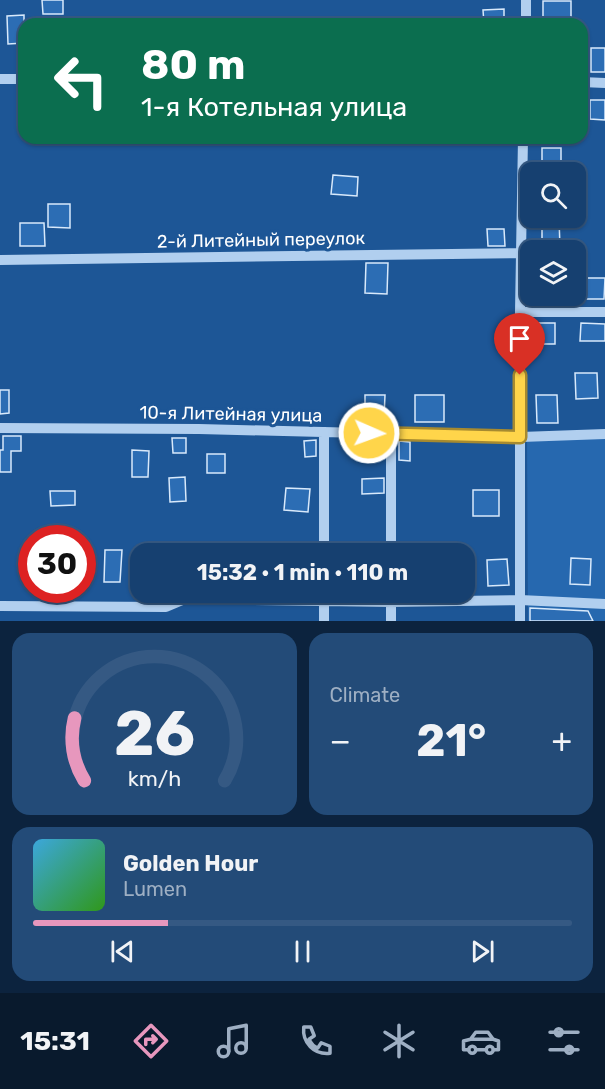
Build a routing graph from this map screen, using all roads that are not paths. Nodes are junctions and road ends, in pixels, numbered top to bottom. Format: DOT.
graph roads {
  1 [pos="526,0"];
  2 [pos="526,18"];
  3 [pos="0,79"];
  4 [pos="18,79"];
  5 [pos="588,82"];
  6 [pos="605,83"];
  7 [pos="524,144"];
  8 [pos="522,240"];
  9 [pos="520,252"];
  10 [pos="0,260"];
  11 [pos="520,306"];
  12 [pos="520,312"];
  13 [pos="605,312"];
  14 [pos="0,428"];
  15 [pos="324,432"];
  16 [pos="391,434"];
  17 [pos="605,434"];
  18 [pos="520,437"];
  19 [pos="324,543"];
  20 [pos="391,543"];
  21 [pos="475,599"];
  22 [pos="520,600"];
  23 [pos="175,603"];
  24 [pos="324,603"];
  25 [pos="391,603"];
  26 [pos="605,604"];
  27 [pos="0,606"];
  28 [pos="324,621"];
  29 [pos="391,621"];
  30 [pos="520,621"];
  1 -- 2 [label="street"];
  3 -- 4 [label="street"];
  5 -- 6 [label="street"];
  7 -- 8 [label="street"];
  9 -- 10 [label="street, 2-й Литейный переулок"];
  11 -- 12 [label="street"];
  12 -- 13 [label="street"];
  12 -- 18 [label="street"];
  14 -- 15 [label="street, 10-я Литейная улица"];
  15 -- 16 [label="street, 10-я Литейная улица"];
  15 -- 19 [label="street"];
  16 -- 18 [label="street, 10-я Литейная улица"];
  16 -- 20 [label="street"];
  17 -- 18 [label="street, 10-я Литейная улица"];
  18 -- 22 [label="street"];
  21 -- 22 [label="street"];
  22 -- 26 [label="street"];
  22 -- 30 [label="street"];
  23 -- 27 [label="street"];
  24 -- 28 [label="street"];
  25 -- 29 [label="street"];
}
